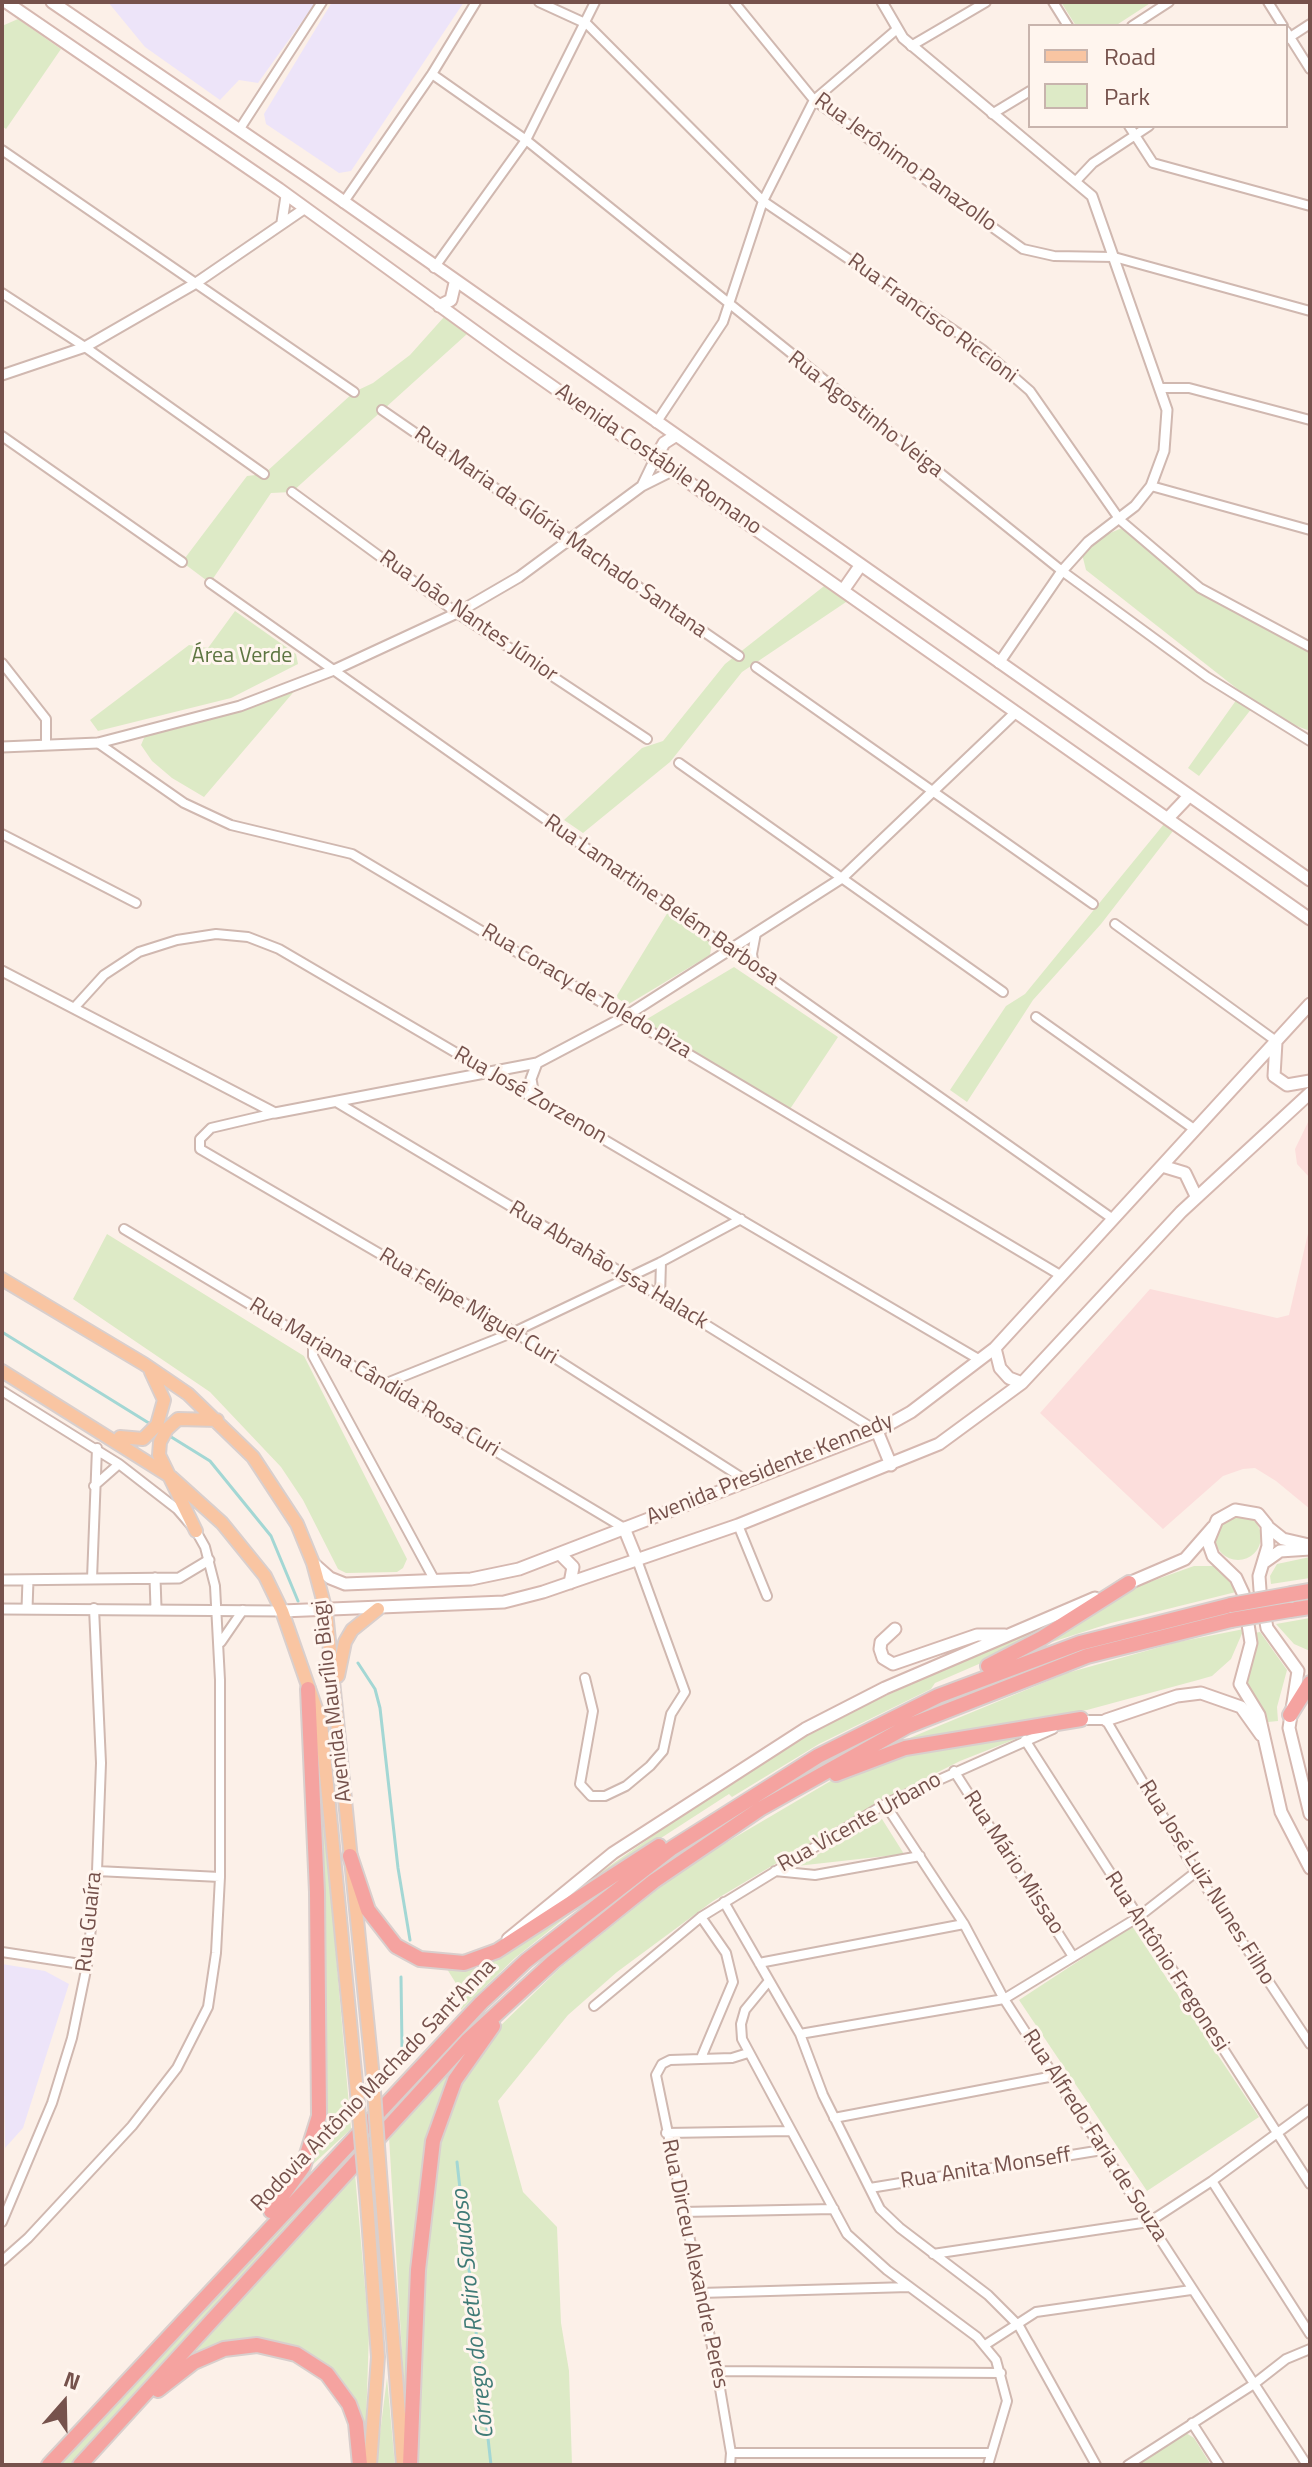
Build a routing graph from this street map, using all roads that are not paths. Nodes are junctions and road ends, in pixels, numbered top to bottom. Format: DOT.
graph roads {
  1 [pos="6,2"];
  2 [pos="52,2"];
  3 [pos="322,2"];
  4 [pos="476,2"];
  5 [pos="539,2"];
  6 [pos="595,2"];
  7 [pos="734,2"];
  8 [pos="882,2"];
  9 [pos="986,2"];
  10 [pos="1053,2"];
  11 [pos="1169,2"];
  12 [pos="1268,2"];
  13 [pos="587,24"];
  14 [pos="1067,24"];
  15 [pos="1135,24"];
  16 [pos="1281,24"];
  17 [pos="1310,24"];
  18 [pos="896,30"];
  19 [pos="1288,32"];
  20 [pos="1288,36"];
  21 [pos="911,46"];
  22 [pos="1310,69"];
  23 [pos="432,74"];
  24 [pos="1028,92"];
  25 [pos="814,100"];
  26 [pos="992,114"];
  27 [pos="1130,128"];
  28 [pos="1146,128"];
  29 [pos="239,130"];
  30 [pos="1134,136"];
  31 [pos="526,140"];
  32 [pos="2,150"];
  33 [pos="293,169"];
  34 [pos="1076,181"];
  35 [pos="282,193"];
  36 [pos="763,201"];
  37 [pos="343,203"];
  38 [pos="1310,206"];
  39 [pos="304,209"];
  40 [pos="282,222"];
  41 [pos="1114,257"];
  42 [pos="434,268"];
  43 [pos="196,283"];
  44 [pos="455,283"];
  45 [pos="2,293"];
  46 [pos="439,306"];
  47 [pos="729,307"];
  48 [pos="1310,311"];
  49 [pos="85,347"];
  50 [pos="2,375"];
  51 [pos="1160,388"];
  52 [pos="354,392"];
  53 [pos="382,410"];
  54 [pos="1310,420"];
  55 [pos="656,423"];
  56 [pos="2,436"];
  57 [pos="675,436"];
  58 [pos="655,459"];
  59 [pos="672,471"];
  60 [pos="264,474"];
  61 [pos="642,486"];
  62 [pos="1151,486"];
  63 [pos="292,492"];
  64 [pos="1120,520"];
  65 [pos="1310,530"];
  66 [pos="571,541"];
  67 [pos="182,562"];
  68 [pos="860,566"];
  69 [pos="1062,571"];
  70 [pos="210,583"];
  71 [pos="844,589"];
  72 [pos="457,613"];
  73 [pos="1310,647"];
  74 [pos="739,656"];
  75 [pos="2,663"];
  76 [pos="999,663"];
  77 [pos="756,667"];
  78 [pos="334,670"];
  79 [pos="1015,713"];
  80 [pos="647,739"];
  81 [pos="1310,741"];
  82 [pos="98,743"];
  83 [pos="46,744"];
  84 [pos="2,747"];
  85 [pos="679,763"];
  86 [pos="934,794"];
  87 [pos="1189,796"];
  88 [pos="1169,817"];
  89 [pos="2,834"];
  90 [pos="842,878"];
  91 [pos="1310,880"];
  92 [pos="136,903"];
  93 [pos="1093,904"];
  94 [pos="1310,919"];
  95 [pos="1115,924"];
  96 [pos="756,933"];
  97 [pos="730,950"];
  98 [pos="754,967"];
  99 [pos="2,971"];
  100 [pos="1003,992"];
  101 [pos="1310,1004"];
  102 [pos="74,1008"];
  103 [pos="626,1016"];
  104 [pos="1036,1017"];
  105 [pos="1276,1041"];
  106 [pos="537,1063"];
  107 [pos="488,1073"];
  108 [pos="1310,1081"];
  109 [pos="1310,1093"];
  110 [pos="534,1096"];
  111 [pos="338,1103"];
  112 [pos="275,1113"];
  113 [pos="1194,1129"];
  114 [pos="1162,1166"];
  115 [pos="1196,1196"];
  116 [pos="741,1219"];
  117 [pos="1113,1219"];
  118 [pos="124,1229"];
  119 [pos="661,1262"];
  120 [pos="1060,1275"];
  121 [pos="629,1277"];
  122 [pos="2,1279"];
  123 [pos="660,1296"];
  124 [pos="514,1332"];
  125 [pos="313,1342"];
  126 [pos="995,1348"];
  127 [pos="980,1360"];
  128 [pos="144,1364"];
  129 [pos="2,1371"];
  130 [pos="1022,1383"];
  131 [pos="384,1384"];
  132 [pos="2,1391"];
  133 [pos="217,1420"];
  134 [pos="102,1430"];
  135 [pos="877,1431"];
  136 [pos="154,1439"];
  137 [pos="97,1448"];
  138 [pos="119,1464"];
  139 [pos="891,1465"];
  140 [pos="171,1477"];
  141 [pos="747,1481"];
  142 [pos="94,1487"];
  143 [pos="738,1525"];
  144 [pos="1267,1525"];
  145 [pos="1213,1527"];
  146 [pos="624,1528"];
  147 [pos="196,1531"];
  148 [pos="1310,1547"];
  149 [pos="561,1555"];
  150 [pos="209,1560"];
  151 [pos="637,1560"];
  152 [pos="313,1563"];
  153 [pos="1263,1563"];
  154 [pos="155,1578"];
  155 [pos="92,1579"];
  156 [pos="2,1580"];
  157 [pos="28,1580"];
  158 [pos="435,1581"];
  159 [pos="570,1583"];
  160 [pos="1129,1583"];
  161 [pos="1310,1591"];
  162 [pos="767,1596"];
  163 [pos="1310,1607"];
  164 [pos="94,1608"];
  165 [pos="156,1608"];
  166 [pos="2,1609"];
  167 [pos="27,1609"];
  168 [pos="378,1609"];
  169 [pos="217,1610"];
  170 [pos="243,1610"];
  171 [pos="282,1611"];
  172 [pos="326,1611"];
  173 [pos="895,1629"];
  174 [pos="1013,1635"];
  175 [pos="219,1646"];
  176 [pos="585,1678"];
  177 [pos="1310,1683"];
  178 [pos="336,1687"];
  179 [pos="308,1689"];
  180 [pos="1290,1715"];
  181 [pos="887,1719"];
  182 [pos="1081,1719"];
  183 [pos="1106,1720"];
  184 [pos="1025,1740"];
  185 [pos="1267,1745"];
  186 [pos="954,1771"];
  187 [pos="744,1800"];
  188 [pos="885,1804"];
  189 [pos="760,1809"];
  190 [pos="1310,1814"];
  191 [pos="350,1856"];
  192 [pos="920,1856"];
  193 [pos="1310,1868"];
  194 [pos="97,1871"];
  195 [pos="775,1871"];
  196 [pos="1196,1872"];
  197 [pos="220,1877"];
  198 [pos="724,1902"];
  199 [pos="701,1917"];
  200 [pos="1137,1918"];
  201 [pos="964,1924"];
  202 [pos="497,1951"];
  203 [pos="2,1952"];
  204 [pos="1072,1955"];
  205 [pos="553,1962"];
  206 [pos="759,1963"];
  207 [pos="87,1965"];
  208 [pos="768,1982"];
  209 [pos="1004,1999"];
  210 [pos="594,2006"];
  211 [pos="800,2034"];
  212 [pos="1310,2044"];
  213 [pos="748,2053"];
  214 [pos="701,2058"];
  215 [pos="1054,2076"];
  216 [pos="1310,2109"];
  217 [pos="834,2118"];
  218 [pos="791,2131"];
  219 [pos="1276,2131"];
  220 [pos="666,2133"];
  221 [pos="1102,2150"];
  222 [pos="1212,2181"];
  223 [pos="1310,2184"];
  224 [pos="870,2188"];
  225 [pos="834,2209"];
  226 [pos="682,2212"];
  227 [pos="2,2222"];
  228 [pos="1149,2222"];
  229 [pos="933,2254"];
  230 [pos="2,2261"];
  231 [pos="909,2287"];
  232 [pos="1191,2290"];
  233 [pos="700,2293"];
  234 [pos="1019,2326"];
  235 [pos="170,2333"];
  236 [pos="1310,2334"];
  237 [pos="985,2345"];
  238 [pos="1310,2349"];
  239 [pos="717,2371"];
  240 [pos="1001,2373"];
  241 [pos="1254,2384"];
  242 [pos="1192,2423"];
  243 [pos="731,2453"];
  244 [pos="990,2453"];
  245 [pos="49,2465"];
  246 [pos="83,2465"];
  247 [pos="360,2465"];
  248 [pos="370,2465"];
  249 [pos="403,2465"];
  250 [pos="410,2465"];
  251 [pos="730,2465"];
  252 [pos="988,2465"];
  253 [pos="1096,2465"];
  254 [pos="1128,2465"];
  255 [pos="1219,2465"];
  256 [pos="1307,2465"];
  1 -- 35 [label="main road, Avenida Costábile Romano"];
  2 -- 29 [label="main road, Avenida Costábile Romano"];
  3 -- 29 [label="street"];
  4 -- 23 [label="street"];
  5 -- 13 [label="street, Rua Francisco Riccioni"];
  6 -- 13 [label="street"];
  7 -- 25 [label="street, Rua Jerônimo Panazollo"];
  8 -- 18 [label="street"];
  9 -- 21 [label="street"];
  10 -- 14 [label="street"];
  11 -- 15 [label="street"];
  12 -- 16 [label="street"];
  13 -- 31 [label="street"];
  13 -- 36 [label="street, Rua Francisco Riccioni"];
  17 -- 19 [label="street"];
  18 -- 21 [label="street"];
  18 -- 25 [label="street"];
  20 -- 22 [label="street"];
  21 -- 26 [label="street"];
  23 -- 31 [label="street, Rua Agostinho Veiga"];
  23 -- 37 [label="street"];
  24 -- 26 [label="street"];
  25 -- 36 [label="street"];
  25 -- 41 [label="street, Rua Jerônimo Panazollo"];
  26 -- 34 [label="street"];
  27 -- 30 [label="street"];
  28 -- 30 [label="street"];
  29 -- 33 [label="main road, Avenida Costábile Romano"];
  30 -- 34 [label="street"];
  30 -- 38 [label="street"];
  31 -- 42 [label="street"];
  31 -- 47 [label="street, Rua Agostinho Veiga"];
  32 -- 43 [label="street"];
  33 -- 35 [label="main road"];
  33 -- 37 [label="main road, Avenida Costábile Romano"];
  34 -- 41 [label="street"];
  35 -- 39 [label="main road, Avenida Costábile Romano"];
  35 -- 40 [label="street"];
  36 -- 47 [label="street"];
  36 -- 64 [label="street, Rua Francisco Riccioni"];
  37 -- 42 [label="main road, Avenida Costábile Romano"];
  39 -- 40 [label="street"];
  39 -- 46 [label="main road, Avenida Costábile Romano"];
  40 -- 43 [label="street"];
  41 -- 48 [label="street, Rua Jerônimo Panazollo"];
  41 -- 51 [label="street"];
  42 -- 44 [label="main road, Avenida Costábile Romano"];
  43 -- 49 [label="street"];
  43 -- 52 [label="street"];
  44 -- 46 [label="main road"];
  44 -- 55 [label="main road, Avenida Costábile Romano"];
  45 -- 49 [label="street"];
  46 -- 58 [label="main road, Avenida Costábile Romano"];
  47 -- 55 [label="street"];
  47 -- 69 [label="street, Rua Agostinho Veiga"];
  49 -- 50 [label="street"];
  49 -- 60 [label="street"];
  51 -- 54 [label="street"];
  51 -- 62 [label="street"];
  53 -- 66 [label="street, Rua Maria da Glória Machado Santana"];
  55 -- 57 [label="main road, Avenida Costábile Romano"];
  56 -- 67 [label="street"];
  57 -- 58 [label="main road"];
  57 -- 68 [label="main road, Avenida Costábile Romano"];
  58 -- 59 [label="main road, Avenida Costábile Romano"];
  58 -- 61 [label="street"];
  59 -- 61 [label="street"];
  59 -- 71 [label="main road, Avenida Costábile Romano"];
  61 -- 66 [label="street"];
  62 -- 64 [label="street"];
  62 -- 65 [label="street"];
  63 -- 72 [label="street, Rua João Nantes Júnior"];
  64 -- 69 [label="street"];
  64 -- 73 [label="street, Rua Francisco Riccioni"];
  66 -- 72 [label="street"];
  66 -- 74 [label="street, Rua Maria da Glória Machado Santana"];
  68 -- 71 [label="main road"];
  68 -- 76 [label="main road, Avenida Costábile Romano"];
  69 -- 76 [label="street"];
  69 -- 81 [label="street, Rua Agostinho Veiga"];
  70 -- 78 [label="street, Rua Lamartine Belém Barbosa"];
  71 -- 79 [label="main road, Avenida Costábile Romano"];
  72 -- 78 [label="street"];
  72 -- 80 [label="street, Rua João Nantes Júnior"];
  75 -- 83 [label="street"];
  76 -- 87 [label="main road, Avenida Costábile Romano"];
  77 -- 86 [label="street"];
  78 -- 82 [label="street"];
  78 -- 97 [label="street, Rua Lamartine Belém Barbosa"];
  79 -- 86 [label="street"];
  79 -- 88 [label="main road, Avenida Costábile Romano"];
  82 -- 83 [label="street"];
  82 -- 103 [label="street, Rua Coracy de Toledo Piza"];
  83 -- 84 [label="street"];
  85 -- 90 [label="street"];
  86 -- 90 [label="street"];
  86 -- 93 [label="street"];
  87 -- 88 [label="main road"];
  87 -- 91 [label="main road, Avenida Costábile Romano"];
  88 -- 94 [label="main road, Avenida Costábile Romano"];
  89 -- 92 [label="street"];
  90 -- 96 [label="street"];
  90 -- 100 [label="street"];
  95 -- 105 [label="street"];
  96 -- 97 [label="street"];
  96 -- 98 [label="street"];
  97 -- 98 [label="street, Rua Lamartine Belém Barbosa"];
  97 -- 103 [label="street"];
  98 -- 117 [label="street, Rua Lamartine Belém Barbosa"];
  99 -- 102 [label="street"];
  101 -- 105 [label="main road, Avenida Presidente Kennedy"];
  102 -- 107 [label="street, Rua José Zorzenon"];
  102 -- 112 [label="street"];
  103 -- 106 [label="street"];
  103 -- 120 [label="street, Rua Coracy de Toledo Piza"];
  104 -- 113 [label="street"];
  105 -- 108 [label="main road"];
  105 -- 113 [label="main road, Avenida Presidente Kennedy"];
  106 -- 107 [label="street"];
  106 -- 110 [label="street"];
  107 -- 110 [label="street, Rua José Zorzenon"];
  107 -- 111 [label="street"];
  109 -- 115 [label="main road, Avenida Presidente Kennedy"];
  110 -- 116 [label="street, Rua José Zorzenon"];
  111 -- 112 [label="street"];
  111 -- 121 [label="street, Rua Abrahão Issa Halack"];
  112 -- 124 [label="street, Rua Felipe Miguel Curi"];
  113 -- 114 [label="main road, Avenida Presidente Kennedy"];
  114 -- 115 [label="main road"];
  114 -- 117 [label="main road, Avenida Presidente Kennedy"];
  115 -- 130 [label="main road, Avenida Presidente Kennedy"];
  116 -- 119 [label="street"];
  116 -- 127 [label="street, Rua José Zorzenon"];
  117 -- 120 [label="main road, Avenida Presidente Kennedy"];
  118 -- 125 [label="street, Rua Mariana Cândida Rosa Curi"];
  119 -- 121 [label="street"];
  119 -- 123 [label="street"];
  120 -- 126 [label="main road, Avenida Presidente Kennedy"];
  121 -- 123 [label="street, Rua Abrahão Issa Halack"];
  121 -- 124 [label="street"];
  122 -- 128 [label="main road, Avenida Maurílio Biagi"];
  123 -- 135 [label="street, Rua Abrahão Issa Halack"];
  124 -- 131 [label="street"];
  124 -- 141 [label="street, Rua Felipe Miguel Curi"];
  125 -- 131 [label="street, Rua Mariana Cândida Rosa Curi"];
  125 -- 158 [label="street"];
  126 -- 127 [label="main road, Avenida Presidente Kennedy"];
  126 -- 130 [label="main road"];
  127 -- 135 [label="main road, Avenida Presidente Kennedy"];
  128 -- 133 [label="main road, Avenida Maurílio Biagi"];
  128 -- 136 [label="main road"];
  129 -- 134 [label="main road, Avenida Maurílio Biagi"];
  130 -- 139 [label="main road, Avenida Presidente Kennedy"];
  131 -- 146 [label="street, Rua Mariana Cândida Rosa Curi"];
  132 -- 137 [label="street"];
  133 -- 136 [label="main road"];
  133 -- 152 [label="main road, Avenida Maurílio Biagi"];
  134 -- 136 [label="main road"];
  134 -- 140 [label="main road, Avenida Maurílio Biagi"];
  135 -- 139 [label="main road"];
  135 -- 141 [label="main road, Avenida Presidente Kennedy"];
  136 -- 140 [label="main road"];
  137 -- 138 [label="street"];
  137 -- 142 [label="street"];
  138 -- 142 [label="street"];
  138 -- 147 [label="street"];
  139 -- 143 [label="main road, Avenida Presidente Kennedy"];
  140 -- 147 [label="main road"];
  140 -- 171 [label="main road, Avenida Maurílio Biagi"];
  141 -- 146 [label="main road, Avenida Presidente Kennedy"];
  142 -- 155 [label="street"];
  143 -- 151 [label="main road, Avenida Presidente Kennedy"];
  143 -- 162 [label="street"];
  144 -- 145 [label="main road"];
  144 -- 148 [label="main road"];
  144 -- 153 [label="main road"];
  145 -- 160 [label="main road"];
  145 -- 185 [label="main road"];
  146 -- 149 [label="main road, Avenida Presidente Kennedy"];
  146 -- 151 [label="main road"];
  147 -- 150 [label="street"];
  148 -- 153 [label="main road"];
  149 -- 158 [label="main road, Avenida Presidente Kennedy"];
  149 -- 159 [label="main road"];
  150 -- 154 [label="street"];
  150 -- 169 [label="street"];
  151 -- 159 [label="main road, Avenida Presidente Kennedy"];
  151 -- 176 [label="street"];
  152 -- 158 [label="main road, Avenida Presidente Kennedy"];
  152 -- 172 [label="main road, Avenida Maurílio Biagi"];
  153 -- 180 [label="main road"];
  154 -- 155 [label="street"];
  154 -- 165 [label="street"];
  155 -- 157 [label="street"];
  156 -- 157 [label="street"];
  157 -- 167 [label="street"];
  159 -- 168 [label="main road, Avenida Presidente Kennedy"];
  160 -- 174 [label="main road"];
  160 -- 181 [label="highway"];
  161 -- 181 [label="highway, Rodovia Antônio Machado Sant'Anna, bridge"];
  163 -- 189 [label="highway, Rodovia Antônio Machado Sant'Anna, bridge"];
  164 -- 165 [label="street"];
  164 -- 167 [label="street"];
  164 -- 194 [label="street, Rua Guaíra"];
  165 -- 169 [label="street"];
  166 -- 167 [label="street"];
  168 -- 172 [label="main road, Avenida Presidente Kennedy"];
  168 -- 178 [label="main road"];
  169 -- 170 [label="street"];
  169 -- 175 [label="street"];
  170 -- 171 [label="street"];
  170 -- 175 [label="street"];
  171 -- 172 [label="main road, Avenida Presidente Kennedy"];
  171 -- 179 [label="main road, Avenida Maurílio Biagi"];
  172 -- 178 [label="main road, Avenida Maurílio Biagi"];
  173 -- 174 [label="main road"];
  174 -- 202 [label="main road"];
  175 -- 197 [label="street"];
  177 -- 180 [label="highway"];
  178 -- 191 [label="main road, Avenida Maurílio Biagi"];
  179 -- 235 [label="highway"];
  179 -- 248 [label="main road, Avenida Maurílio Biagi, bridge"];
  180 -- 190 [label="main road"];
  181 -- 187 [label="highway, Rodovia Antônio Machado Sant'Anna"];
  182 -- 183 [label="street"];
  182 -- 184 [label="street, Rua Vicente Urbano"];
  182 -- 189 [label="highway"];
  183 -- 185 [label="main road"];
  183 -- 196 [label="street, Rua José Luiz Nunes Filho"];
  184 -- 186 [label="street, Rua Vicente Urbano"];
  184 -- 200 [label="street, Rua Antônio Fregonesi"];
  185 -- 193 [label="main road"];
  186 -- 188 [label="street, Rua Vicente Urbano"];
  186 -- 204 [label="street, Rua Mário Missao"];
  187 -- 202 [label="highway"];
  187 -- 235 [label="highway, Rodovia Antônio Machado Sant'Anna"];
  188 -- 192 [label="street, Rua Alfredo Faria de Souza"];
  188 -- 195 [label="street, Rua Vicente Urbano"];
  189 -- 205 [label="highway, Rodovia Antônio Machado Sant'Anna"];
  191 -- 202 [label="highway"];
  191 -- 249 [label="main road, Avenida Maurílio Biagi, bridge"];
  192 -- 195 [label="street"];
  192 -- 201 [label="street, Rua Alfredo Faria de Souza"];
  194 -- 197 [label="street"];
  194 -- 207 [label="street, Rua Guaíra"];
  195 -- 198 [label="street, Rua Vicente Urbano"];
  196 -- 200 [label="street"];
  196 -- 212 [label="street, Rua José Luiz Nunes Filho"];
  197 -- 230 [label="street"];
  198 -- 199 [label="street, Rua Vicente Urbano"];
  198 -- 206 [label="street"];
  199 -- 210 [label="street, Rua Vicente Urbano"];
  199 -- 214 [label="street"];
  200 -- 204 [label="street"];
  200 -- 219 [label="street, Rua Antônio Fregonesi"];
  201 -- 206 [label="street"];
  201 -- 209 [label="street, Rua Alfredo Faria de Souza"];
  203 -- 207 [label="street"];
  204 -- 209 [label="street"];
  205 -- 246 [label="highway, Rodovia Antônio Machado Sant'Anna"];
  205 -- 250 [label="highway"];
  206 -- 208 [label="street"];
  207 -- 227 [label="street, Rua Guaíra"];
  208 -- 211 [label="street"];
  208 -- 213 [label="street"];
  209 -- 211 [label="street"];
  209 -- 215 [label="street, Rua Alfredo Faria de Souza"];
  211 -- 217 [label="street"];
  213 -- 214 [label="street"];
  213 -- 218 [label="street"];
  214 -- 220 [label="street, Rua Dirceu Alexandre Peres"];
  215 -- 217 [label="street"];
  215 -- 221 [label="street, Rua Alfredo Faria de Souza"];
  216 -- 219 [label="street"];
  217 -- 224 [label="street"];
  218 -- 220 [label="street"];
  218 -- 225 [label="street"];
  219 -- 222 [label="street"];
  219 -- 223 [label="street, Rua Antônio Fregonesi"];
  220 -- 226 [label="street, Rua Dirceu Alexandre Peres"];
  221 -- 224 [label="street, Rua Anita Monseff"];
  221 -- 228 [label="street, Rua Alfredo Faria de Souza"];
  222 -- 228 [label="street"];
  222 -- 236 [label="street"];
  224 -- 229 [label="street"];
  225 -- 226 [label="street"];
  225 -- 231 [label="street"];
  226 -- 233 [label="street, Rua Dirceu Alexandre Peres"];
  228 -- 229 [label="street"];
  228 -- 232 [label="street, Rua Alfredo Faria de Souza"];
  229 -- 234 [label="street"];
  231 -- 233 [label="street"];
  231 -- 237 [label="street"];
  232 -- 234 [label="street"];
  232 -- 241 [label="street, Rua Alfredo Faria de Souza"];
  233 -- 239 [label="street, Rua Dirceu Alexandre Peres"];
  234 -- 237 [label="street"];
  234 -- 253 [label="street"];
  235 -- 245 [label="highway, Rodovia Antônio Machado Sant'Anna"];
  237 -- 240 [label="street"];
  238 -- 241 [label="street"];
  239 -- 240 [label="street"];
  239 -- 243 [label="street, Rua Dirceu Alexandre Peres"];
  240 -- 244 [label="street"];
  241 -- 242 [label="street"];
  241 -- 256 [label="street, Rua Alfredo Faria de Souza"];
  242 -- 254 [label="street"];
  242 -- 255 [label="street"];
  243 -- 244 [label="street"];
  243 -- 251 [label="street, Rua Dirceu Alexandre Peres"];
  244 -- 252 [label="street"];
  246 -- 247 [label="highway"];
}
